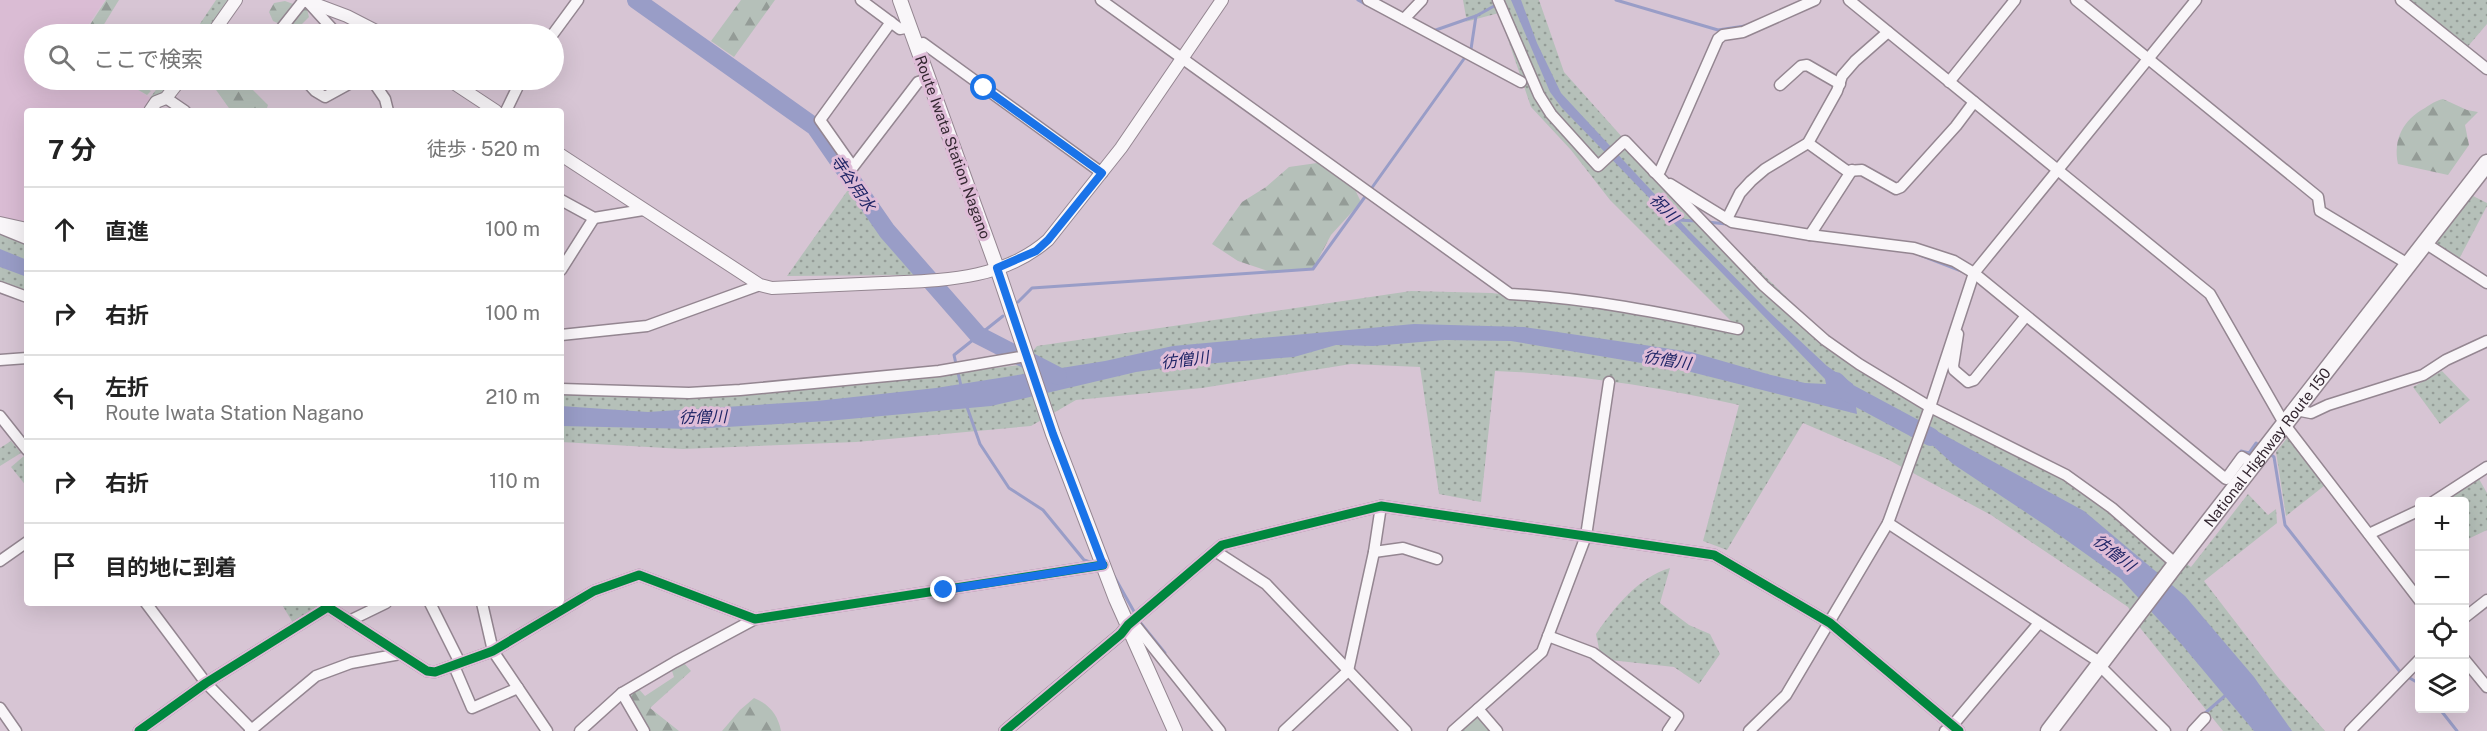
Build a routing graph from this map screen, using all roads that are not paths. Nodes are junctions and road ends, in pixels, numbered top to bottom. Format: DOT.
graph roads {
  1 [pos="236,0"];
  2 [pos="305,0"];
  3 [pos="578,0"];
  4 [pos="861,0"];
  5 [pos="900,0"];
  6 [pos="1101,0"];
  7 [pos="1222,0"];
  8 [pos="1368,0"];
  9 [pos="1422,0"];
  10 [pos="1498,0"];
  11 [pos="1815,0"];
  12 [pos="1849,0"];
  13 [pos="2015,0"];
  14 [pos="2076,0"];
  15 [pos="2196,0"];
  16 [pos="2401,0"];
  17 [pos="1404,19"];
  18 [pos="891,22"];
  19 [pos="219,24"];
  20 [pos="285,24"];
  21 [pos="328,24"];
  22 [pos="363,24"];
  23 [pos="560,24"];
  24 [pos="910,27"];
  25 [pos="1888,32"];
  26 [pos="917,45"];
  27 [pos="1182,59"];
  28 [pos="2148,59"];
  29 [pos="2487,69"];
  30 [pos="929,79"];
  31 [pos="1521,82"];
  32 [pos="1949,82"];
  33 [pos="1840,84"];
  34 [pos="1780,86"];
  35 [pos="172,90"];
  36 [pos="314,90"];
  37 [pos="338,90"];
  38 [pos="379,90"];
  39 [pos="464,90"];
  40 [pos="516,90"];
  41 [pos="166,98"];
  42 [pos="1974,102"];
  43 [pos="152,108"];
  44 [pos="181,108"];
  45 [pos="387,108"];
  46 [pos="491,108"];
  47 [pos="507,108"];
  48 [pos="1808,143"];
  49 [pos="564,157"];
  50 [pos="2487,163"];
  51 [pos="2057,169"];
  52 [pos="1852,171"];
  53 [pos="1102,173"];
  54 [pos="1656,174"];
  55 [pos="564,202"];
  56 [pos="643,210"];
  57 [pos="594,218"];
  58 [pos="1727,219"];
  59 [pos="0,226"];
  60 [pos="24,230"];
  61 [pos="1810,235"];
  62 [pos="24,238"];
  63 [pos="2425,243"];
  64 [pos="2408,264"];
  65 [pos="564,265"];
  66 [pos="997,268"];
  67 [pos="1973,276"];
  68 [pos="2487,283"];
  69 [pos="760,285"];
  70 [pos="0,287"];
  71 [pos="24,296"];
  72 [pos="1958,318"];
  73 [pos="2024,318"];
  74 [pos="1738,329"];
  75 [pos="564,335"];
  76 [pos="2487,341"];
  77 [pos="1026,356"];
  78 [pos="24,358"];
  79 [pos="0,360"];
  80 [pos="1609,382"];
  81 [pos="564,389"];
  82 [pos="1930,407"];
  83 [pos="2296,411"];
  84 [pos="0,416"];
  85 [pos="2285,425"];
  86 [pos="24,446"];
  87 [pos="2254,464"];
  88 [pos="2487,467"];
  89 [pos="2439,497"];
  90 [pos="1381,506"];
  91 [pos="2415,512"];
  92 [pos="1888,523"];
  93 [pos="2369,534"];
  94 [pos="1586,536"];
  95 [pos="24,544"];
  96 [pos="1215,551"];
  97 [pos="1374,552"];
  98 [pos="1437,559"];
  99 [pos="0,561"];
  100 [pos="2176,564"];
  101 [pos="1103,565"];
  102 [pos="2415,594"];
  103 [pos="2487,600"];
  104 [pos="148,606"];
  105 [pos="380,606"];
  106 [pos="431,606"];
  107 [pos="483,606"];
  108 [pos="2469,614"];
  109 [pos="755,619"];
  110 [pos="349,621"];
  111 [pos="1130,623"];
  112 [pos="1830,623"];
  113 [pos="2039,623"];
  114 [pos="1548,636"];
  115 [pos="493,651"];
  116 [pos="400,654"];
  117 [pos="2419,659"];
  118 [pos="457,664"];
  119 [pos="2100,664"];
  120 [pos="2469,665"];
  121 [pos="1348,671"];
  122 [pos="206,683"];
  123 [pos="2487,687"];
  124 [pos="518,688"];
  125 [pos="622,693"];
  126 [pos="0,708"];
  127 [pos="1478,709"];
  128 [pos="2205,718"];
  129 [pos="1952,729"];
  130 [pos="252,730"];
  131 [pos="16,731"];
  132 [pos="139,731"];
  133 [pos="548,731"];
  134 [pos="580,731"];
  135 [pos="644,731"];
  136 [pos="1005,731"];
  137 [pos="1175,731"];
  138 [pos="1220,731"];
  139 [pos="1284,731"];
  140 [pos="1406,731"];
  141 [pos="1453,731"];
  142 [pos="1497,731"];
  143 [pos="1668,731"];
  144 [pos="1749,731"];
  145 [pos="2049,731"];
  146 [pos="2164,731"];
  147 [pos="2193,731"];
  148 [pos="2350,731"];
  1 -- 19 [label="street"];
  2 -- 20 [label="street"];
  2 -- 21 [label="street"];
  2 -- 22 [label="street"];
  3 -- 23 [label="street"];
  4 -- 18 [label="street"];
  5 -- 24 [label="main road, Route Iwata Station Nagano"];
  6 -- 27 [label="street"];
  7 -- 27 [label="street"];
  8 -- 17 [label="street"];
  9 -- 17 [label="street"];
  10 -- 54 [label="street"];
  11 -- 54 [label="street"];
  12 -- 25 [label="street"];
  13 -- 32 [label="street"];
  14 -- 28 [label="street"];
  15 -- 28 [label="street"];
  16 -- 29 [label="street"];
  17 -- 31 [label="street"];
  18 -- 24 [label="street"];
  18 -- 30 [label="street"];
  24 -- 26 [label="main road, Route Iwata Station Nagano"];
  25 -- 32 [label="street"];
  25 -- 33 [label="street"];
  26 -- 30 [label="main road, Route Iwata Station Nagano"];
  26 -- 53 [label="street"];
  27 -- 53 [label="street"];
  27 -- 74 [label="street"];
  28 -- 51 [label="street"];
  28 -- 64 [label="street"];
  30 -- 66 [label="main road, Route Iwata Station Nagano"];
  32 -- 42 [label="street"];
  33 -- 34 [label="street"];
  33 -- 48 [label="street"];
  35 -- 41 [label="street"];
  36 -- 37 [label="street"];
  38 -- 45 [label="street"];
  39 -- 46 [label="street"];
  40 -- 47 [label="street"];
  41 -- 43 [label="street"];
  41 -- 44 [label="street"];
  42 -- 51 [label="street"];
  42 -- 52 [label="street"];
  48 -- 52 [label="street"];
  48 -- 58 [label="street"];
  49 -- 56 [label="street"];
  50 -- 63 [label="highway, National Highway Route 150"];
  51 -- 67 [label="street"];
  51 -- 85 [label="street"];
  52 -- 61 [label="street"];
  53 -- 66 [label="street"];
  54 -- 58 [label="street"];
  54 -- 82 [label="street"];
  55 -- 57 [label="street"];
  56 -- 57 [label="street"];
  56 -- 69 [label="street"];
  57 -- 65 [label="street"];
  58 -- 61 [label="street"];
  59 -- 60 [label="street"];
  59 -- 62 [label="street"];
  61 -- 67 [label="street"];
  63 -- 64 [label="highway, National Highway Route 150"];
  63 -- 68 [label="street"];
  64 -- 83 [label="highway, National Highway Route 150"];
  66 -- 69 [label="street"];
  66 -- 77 [label="main road, Route Iwata Station Nagano"];
  67 -- 72 [label="street"];
  67 -- 73 [label="street"];
  69 -- 75 [label="street"];
  70 -- 71 [label="street"];
  72 -- 73 [label="street"];
  72 -- 82 [label="street"];
  73 -- 87 [label="street"];
  76 -- 83 [label="street"];
  77 -- 81 [label="street"];
  77 -- 101 [label="main road, Route Iwata Station Nagano"];
  78 -- 79 [label="street"];
  80 -- 94 [label="street"];
  82 -- 92 [label="street"];
  82 -- 100 [label="street"];
  83 -- 85 [label="highway, National Highway Route 150"];
  84 -- 86 [label="street"];
  85 -- 87 [label="highway, National Highway Route 150"];
  85 -- 93 [label="street"];
  87 -- 100 [label="highway, National Highway Route 150"];
  88 -- 89 [label="street"];
  90 -- 94 [label="street"];
  90 -- 96 [label="street"];
  90 -- 97 [label="street"];
  91 -- 93 [label="street"];
  92 -- 112 [label="street"];
  92 -- 113 [label="street"];
  93 -- 102 [label="street"];
  94 -- 112 [label="street"];
  94 -- 114 [label="street"];
  95 -- 99 [label="street"];
  96 -- 111 [label="street"];
  96 -- 121 [label="street"];
  97 -- 98 [label="street"];
  97 -- 121 [label="street"];
  100 -- 119 [label="highway, National Highway Route 150"];
  101 -- 109 [label="street"];
  101 -- 111 [label="main road, Route Iwata Station Nagano"];
  103 -- 108 [label="street"];
  104 -- 122 [label="street"];
  105 -- 110 [label="street"];
  106 -- 118 [label="street"];
  107 -- 115 [label="street"];
  109 -- 115 [label="street"];
  109 -- 125 [label="street"];
  110 -- 116 [label="street"];
  110 -- 122 [label="street"];
  111 -- 136 [label="street"];
  111 -- 137 [label="main road, Route Iwata Station Nagano"];
  111 -- 138 [label="street"];
  112 -- 129 [label="street"];
  112 -- 144 [label="street"];
  113 -- 119 [label="street"];
  113 -- 129 [label="street"];
  114 -- 127 [label="street"];
  114 -- 143 [label="street"];
  115 -- 118 [label="street"];
  115 -- 124 [label="street"];
  116 -- 118 [label="street"];
  116 -- 130 [label="street"];
  117 -- 148 [label="street"];
  118 -- 124 [label="street"];
  119 -- 145 [label="highway, National Highway Route 150"];
  119 -- 146 [label="street"];
  120 -- 123 [label="street"];
  121 -- 139 [label="street"];
  121 -- 140 [label="street"];
  122 -- 130 [label="street"];
  122 -- 132 [label="street"];
  124 -- 133 [label="street"];
  125 -- 134 [label="street"];
  125 -- 135 [label="street"];
  126 -- 131 [label="street"];
  127 -- 141 [label="street"];
  127 -- 142 [label="street"];
  128 -- 147 [label="street"];
}
